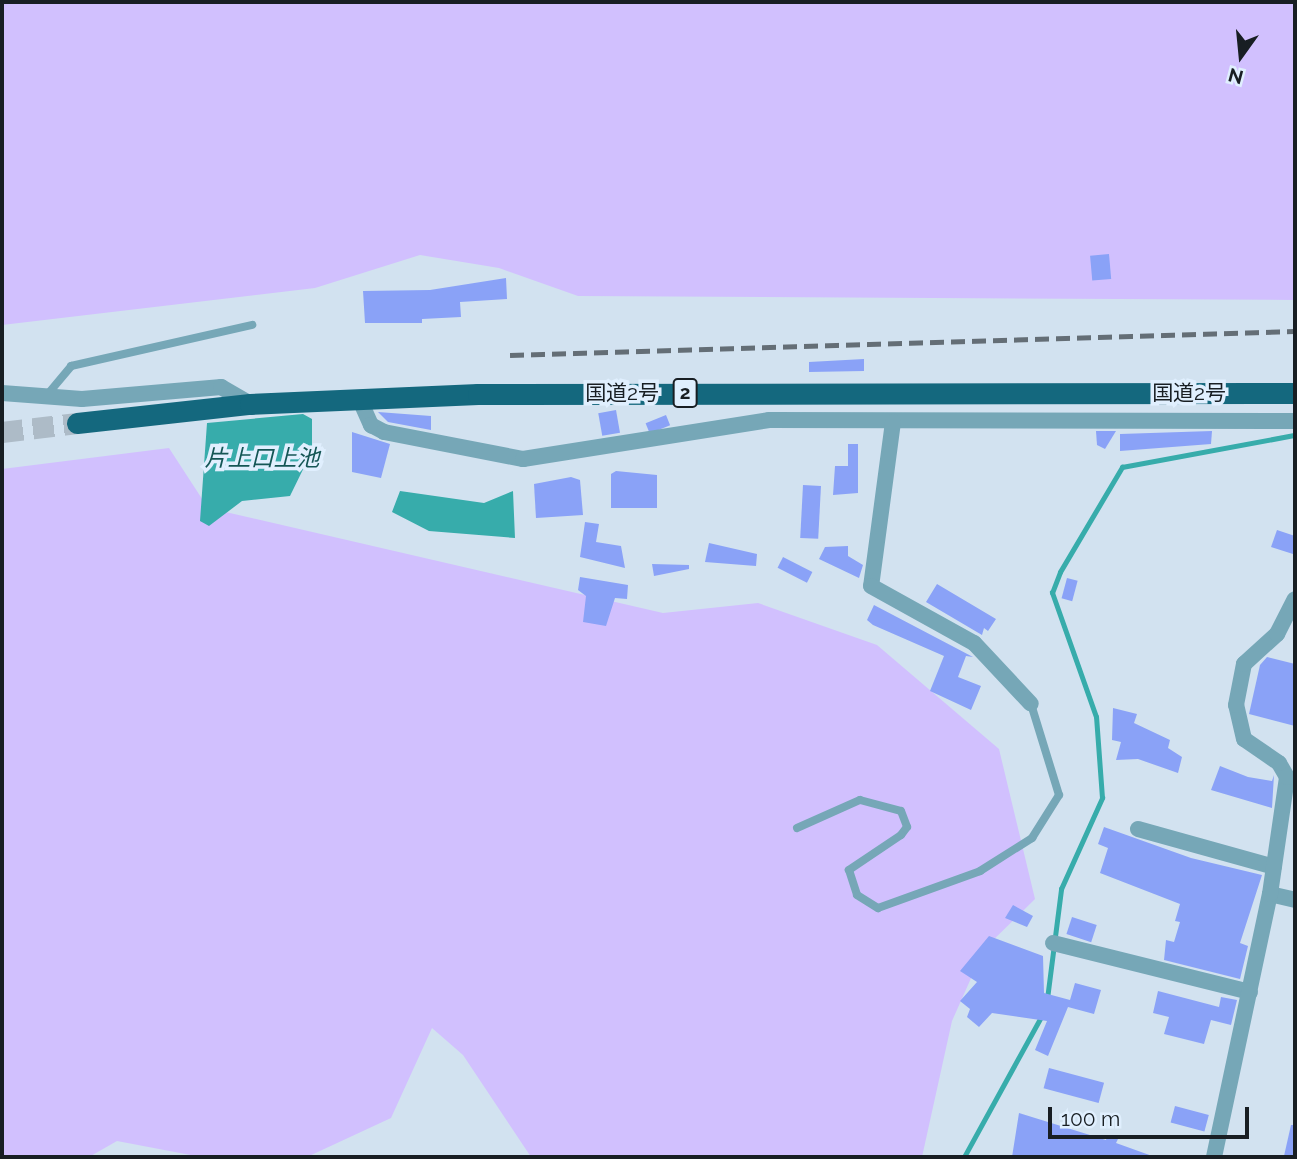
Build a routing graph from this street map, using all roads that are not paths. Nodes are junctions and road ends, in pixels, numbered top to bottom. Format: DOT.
graph roads {
  1 [pos="252,325"];
  2 [pos="2,393"];
  3 [pos="1295,393"];
  4 [pos="45,397"];
  5 [pos="359,398"];
  6 [pos="250,404"];
  7 [pos="1295,421"];
  8 [pos="893,422"];
  9 [pos="77,423"];
  10 [pos="1295,599"];
  11 [pos="1292,617"];
  12 [pos="1031,704"];
  13 [pos="797,828"];
  14 [pos="1138,829"];
  15 [pos="1274,867"];
  16 [pos="1270,894"];
  17 [pos="1295,900"];
  18 [pos="1052,943"];
  19 [pos="1250,992"];
  20 [pos="1214,1157"];
  1 -- 4 [label="lane"];
  2 -- 4 [label="street"];
  3 -- 5 [label="highway, 国道2号 / 2"];
  4 -- 6 [label="street"];
  5 -- 6 [label="highway, 国道2号 / 2"];
  5 -- 8 [label="street"];
  6 -- 9 [label="highway, 国道2号 / 2"];
  7 -- 8 [label="street"];
  8 -- 12 [label="street"];
  10 -- 11 [label="street"];
  11 -- 15 [label="street"];
  12 -- 13 [label="lane"];
  14 -- 15 [label="street"];
  15 -- 16 [label="street"];
  16 -- 17 [label="street"];
  16 -- 19 [label="street"];
  18 -- 19 [label="street"];
  19 -- 20 [label="street"];
}
